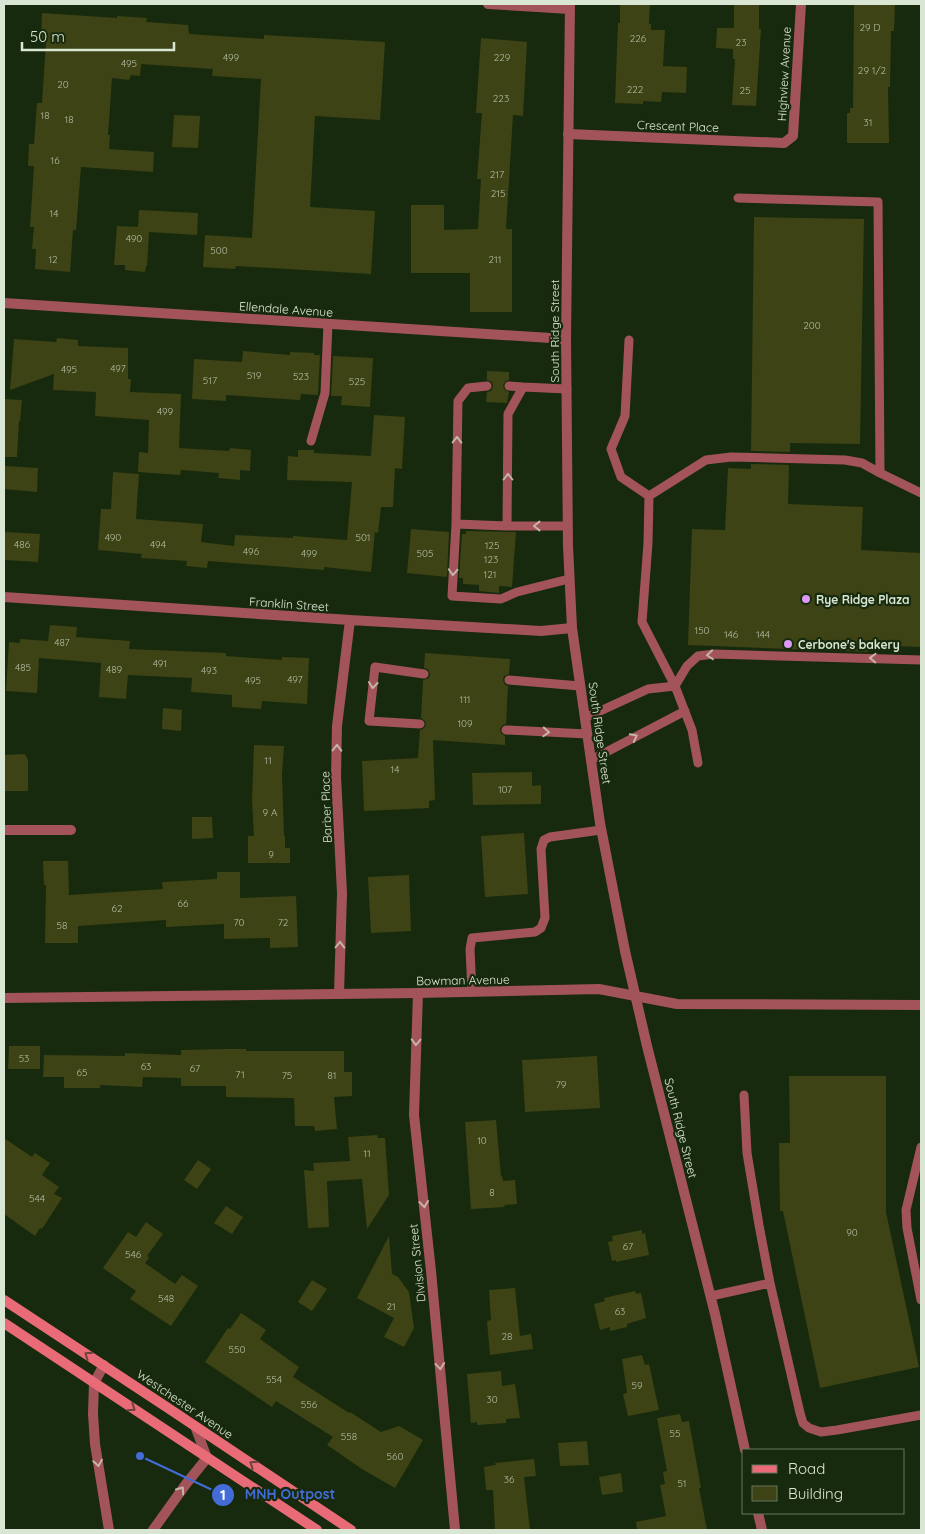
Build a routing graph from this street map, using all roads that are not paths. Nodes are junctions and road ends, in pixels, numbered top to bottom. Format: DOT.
graph roads {
  1 [pos="488,4"];
  2 [pos="801,4"];
  3 [pos="570,6"];
  4 [pos="568,134"];
  5 [pos="786,141"];
  6 [pos="738,198"];
  7 [pos="4,303"];
  8 [pos="328,324"];
  9 [pos="566,339"];
  10 [pos="629,340"];
  11 [pos="487,386"];
  12 [pos="509,386"];
  13 [pos="523,387"];
  14 [pos="566,389"];
  15 [pos="311,440"];
  16 [pos="880,473"];
  17 [pos="921,493"];
  18 [pos="649,496"];
  19 [pos="456,524"];
  20 [pos="508,526"];
  21 [pos="567,526"];
  22 [pos="570,579"];
  23 [pos="4,597"];
  24 [pos="350,620"];
  25 [pos="572,628"];
  26 [pos="921,660"];
  27 [pos="424,674"];
  28 [pos="509,680"];
  29 [pos="580,686"];
  30 [pos="676,686"];
  31 [pos="685,711"];
  32 [pos="585,718"];
  33 [pos="420,724"];
  34 [pos="506,730"];
  35 [pos="587,734"];
  36 [pos="591,760"];
  37 [pos="698,763"];
  38 [pos="4,830"];
  39 [pos="71,830"];
  40 [pos="601,830"];
  41 [pos="472,992"];
  42 [pos="418,993"];
  43 [pos="338,994"];
  44 [pos="636,996"];
  45 [pos="4,998"];
  46 [pos="921,1005"];
  47 [pos="744,1095"];
  48 [pos="921,1147"];
  49 [pos="770,1283"];
  50 [pos="711,1296"];
  51 [pos="4,1300"];
  52 [pos="921,1300"];
  53 [pos="4,1323"];
  54 [pos="104,1365"];
  55 [pos="94,1383"];
  56 [pos="921,1414"];
  57 [pos="195,1426"];
  58 [pos="745,1449"];
  59 [pos="207,1458"];
  60 [pos="758,1514"];
  61 [pos="109,1530"];
  62 [pos="153,1530"];
  63 [pos="317,1530"];
  64 [pos="351,1530"];
  65 [pos="455,1530"];
  66 [pos="762,1530"];
  1 -- 3 [label="street"];
  2 -- 5 [label="street, Highview Avenue"];
  3 -- 4 [label="street, South Ridge Street"];
  4 -- 5 [label="street, Crescent Place"];
  4 -- 9 [label="street, South Ridge Street"];
  6 -- 16 [label="lane"];
  7 -- 8 [label="street, Ellendale Avenue"];
  8 -- 9 [label="street, Ellendale Avenue"];
  8 -- 15 [label="lane"];
  9 -- 14 [label="street, South Ridge Street"];
  10 -- 18 [label="lane"];
  19 -- 11 [label="lane, one-way"];
  12 -- 13 [label="lane"];
  13 -- 14 [label="lane"];
  20 -- 13 [label="lane, one-way"];
  14 -- 21 [label="street, South Ridge Street"];
  16 -- 17 [label="lane"];
  16 -- 18 [label="lane"];
  18 -- 30 [label="lane"];
  19 -- 20 [label="lane"];
  19 -- 22 [label="lane, one-way"];
  21 -- 20 [label="lane, one-way"];
  21 -- 22 [label="street, South Ridge Street"];
  22 -- 25 [label="street, South Ridge Street"];
  23 -- 24 [label="street, Franklin Street"];
  24 -- 25 [label="street, Franklin Street"];
  43 -- 24 [label="street, Barber Place, one-way"];
  25 -- 29 [label="street, South Ridge Street"];
  26 -- 30 [label="lane, one-way"];
  27 -- 33 [label="lane, one-way"];
  28 -- 29 [label="lane"];
  29 -- 32 [label="street, South Ridge Street"];
  30 -- 31 [label="lane"];
  30 -- 32 [label="lane"];
  36 -- 31 [label="lane, one-way"];
  31 -- 37 [label="lane"];
  32 -- 35 [label="street, South Ridge Street"];
  34 -- 35 [label="lane, one-way"];
  35 -- 36 [label="street, South Ridge Street"];
  36 -- 40 [label="street, South Ridge Street"];
  38 -- 39 [label="street"];
  40 -- 41 [label="lane"];
  40 -- 44 [label="street, South Ridge Street"];
  41 -- 42 [label="street, Bowman Avenue"];
  41 -- 44 [label="street, Bowman Avenue"];
  42 -- 43 [label="street, Bowman Avenue"];
  42 -- 65 [label="street, Division Street, one-way"];
  43 -- 45 [label="street, Bowman Avenue"];
  44 -- 46 [label="street, Bowman Avenue"];
  44 -- 50 [label="street, South Ridge Street"];
  47 -- 49 [label="lane"];
  48 -- 52 [label="lane"];
  49 -- 50 [label="lane"];
  49 -- 56 [label="lane"];
  50 -- 58 [label="street, South Ridge Street"];
  54 -- 51 [label="main road, Westchester Avenue, one-way"];
  53 -- 55 [label="main road"];
  54 -- 55 [label="street"];
  54 -- 57 [label="main road, Westchester Avenue"];
  55 -- 59 [label="main road, one-way"];
  55 -- 61 [label="street, one-way"];
  57 -- 59 [label="street"];
  64 -- 57 [label="main road, Westchester Avenue, one-way"];
  62 -- 59 [label="street, one-way"];
  59 -- 63 [label="main road"];
  60 -- 66 [label="street"];
}
